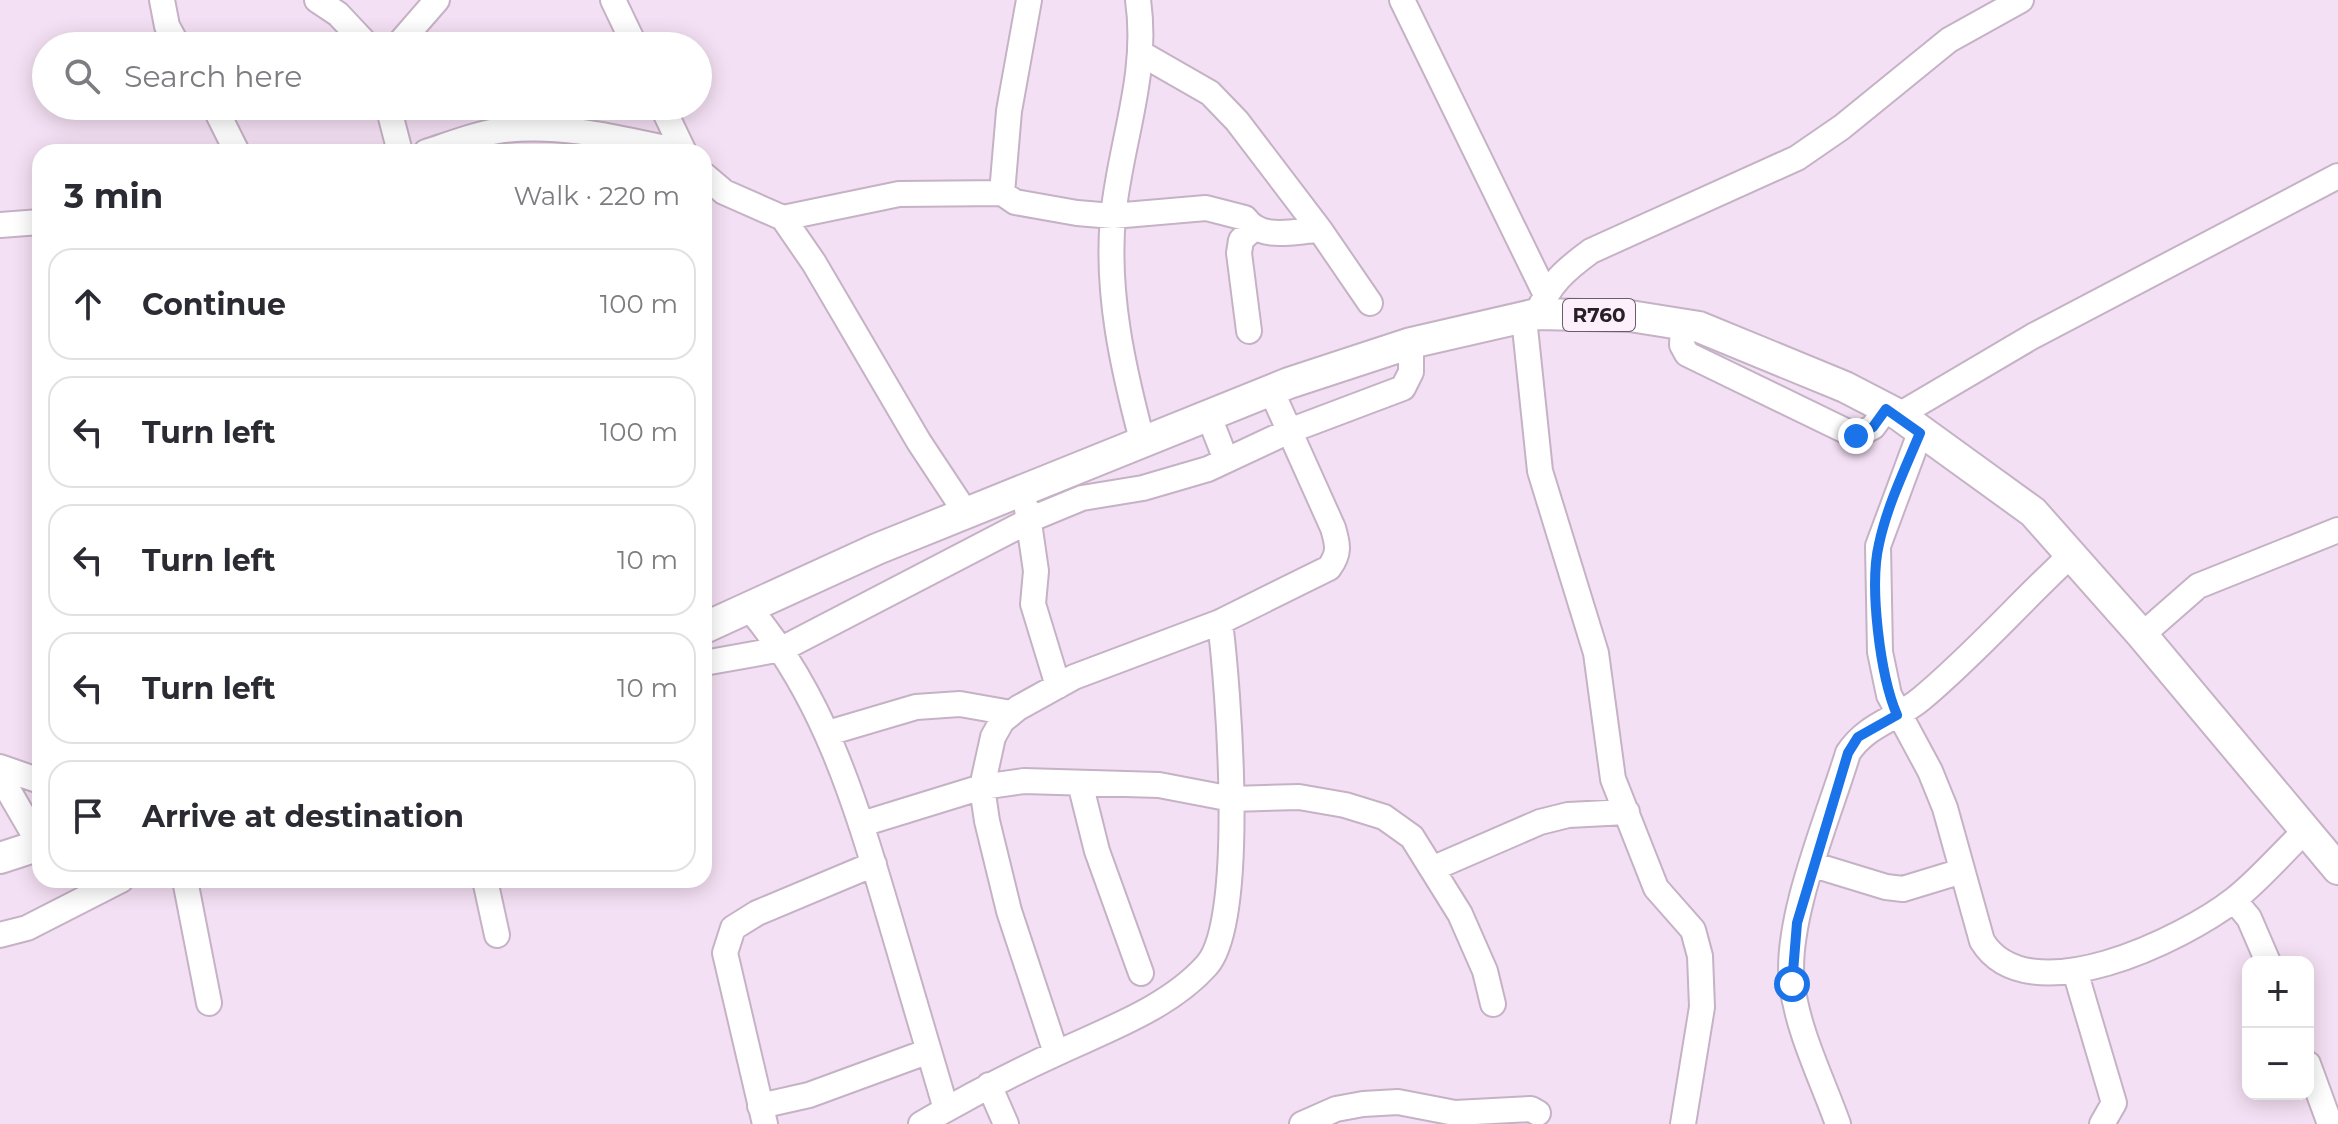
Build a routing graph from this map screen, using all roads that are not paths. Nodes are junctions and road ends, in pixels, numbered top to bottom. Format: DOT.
graph roads {
  1 [pos="162,0"];
  2 [pos="317,0"];
  3 [pos="437,0"];
  4 [pos="613,0"];
  5 [pos="1029,0"];
  6 [pos="1138,0"];
  7 [pos="1402,0"];
  8 [pos="2021,0"];
  9 [pos="170,32"];
  10 [pos="355,32"];
  11 [pos="409,32"];
  12 [pos="628,32"];
  13 [pos="1142,54"];
  14 [pos="221,120"];
  15 [pos="392,120"];
  16 [pos="669,120"];
  17 [pos="233,144"];
  18 [pos="398,144"];
  19 [pos="455,144"];
  20 [pos="642,144"];
  21 [pos="680,144"];
  22 [pos="2338,176"];
  23 [pos="712,182"];
  24 [pos="1002,193"];
  25 [pos="1113,216"];
  26 [pos="783,218"];
  27 [pos="32,223"];
  28 [pos="0,225"];
  29 [pos="1253,229"];
  30 [pos="1320,230"];
  31 [pos="1370,303"];
  32 [pos="1536,308"];
  33 [pos="1249,331"];
  34 [pos="1411,343"];
  35 [pos="1271,390"];
  36 [pos="1208,414"];
  37 [pos="1902,419"];
  38 [pos="1289,431"];
  39 [pos="1142,440"];
  40 [pos="1226,460"];
  41 [pos="1024,489"];
  42 [pos="966,513"];
  43 [pos="1029,521"];
  44 [pos="2338,530"];
  45 [pos="2072,554"];
  46 [pos="748,607"];
  47 [pos="1220,622"];
  48 [pos="712,624"];
  49 [pos="2142,635"];
  50 [pos="782,649"];
  51 [pos="712,662"];
  52 [pos="1058,686"];
  53 [pos="1011,713"];
  54 [pos="1897,715"];
  55 [pos="828,733"];
  56 [pos="0,767"];
  57 [pos="0,776"];
  58 [pos="32,778"];
  59 [pos="1080,783"];
  60 [pos="982,787"];
  61 [pos="1232,799"];
  62 [pos="1627,812"];
  63 [pos="862,824"];
  64 [pos="32,831"];
  65 [pos="2305,831"];
  66 [pos="32,848"];
  67 [pos="0,858"];
  68 [pos="874,864"];
  69 [pos="1814,865"];
  70 [pos="1434,868"];
  71 [pos="2338,869"];
  72 [pos="1962,871"];
  73 [pos="105,888"];
  74 [pos="187,888"];
  75 [pos="487,888"];
  76 [pos="2234,900"];
  77 [pos="0,935"];
  78 [pos="497,935"];
  79 [pos="2265,956"];
  80 [pos="2075,971"];
  81 [pos="1141,973"];
  82 [pos="209,1003"];
  83 [pos="1493,1004"];
  84 [pos="929,1051"];
  85 [pos="1056,1053"];
  86 [pos="2314,1080"];
  87 [pos="989,1085"];
  88 [pos="946,1109"];
  89 [pos="1538,1113"];
  90 [pos="762,1115"];
  91 [pos="2114,1117"];
  92 [pos="1314,1121"];
  93 [pos="921,1124"];
  94 [pos="1006,1124"];
  95 [pos="1683,1124"];
  96 [pos="1838,1124"];
  97 [pos="2330,1124"];
  1 -- 9 [label="street"];
  2 -- 10 [label="street"];
  3 -- 11 [label="street"];
  4 -- 12 [label="street"];
  5 -- 24 [label="street"];
  6 -- 13 [label="street"];
  7 -- 32 [label="street"];
  8 -- 32 [label="street"];
  13 -- 25 [label="street"];
  13 -- 30 [label="street"];
  14 -- 17 [label="street"];
  15 -- 18 [label="street"];
  16 -- 21 [label="street"];
  19 -- 20 [label="street"];
  22 -- 37 [label="street"];
  23 -- 26 [label="street"];
  24 -- 25 [label="street"];
  24 -- 26 [label="street"];
  25 -- 29 [label="street"];
  25 -- 39 [label="street"];
  26 -- 42 [label="street"];
  27 -- 28 [label="street"];
  29 -- 30 [label="street"];
  29 -- 33 [label="street"];
  30 -- 31 [label="street"];
  32 -- 34 [label="main road, R760"];
  32 -- 37 [label="main road, R760"];
  32 -- 62 [label="street"];
  34 -- 35 [label="main road, R760"];
  34 -- 38 [label="street"];
  35 -- 36 [label="main road, R760"];
  35 -- 38 [label="street"];
  36 -- 39 [label="main road, R760"];
  36 -- 40 [label="street"];
  37 -- 45 [label="main road, R760"];
  37 -- 54 [label="street"];
  38 -- 40 [label="street"];
  38 -- 47 [label="street"];
  39 -- 41 [label="main road, R760"];
  40 -- 43 [label="street"];
  41 -- 42 [label="main road, R760"];
  41 -- 43 [label="street"];
  42 -- 46 [label="main road, R760"];
  43 -- 50 [label="street"];
  43 -- 52 [label="street"];
  44 -- 49 [label="street"];
  45 -- 49 [label="main road, R760"];
  45 -- 54 [label="street"];
  46 -- 48 [label="main road, R760"];
  46 -- 50 [label="street"];
  47 -- 52 [label="street"];
  47 -- 61 [label="street"];
  49 -- 65 [label="main road, R760"];
  50 -- 51 [label="street"];
  50 -- 55 [label="street"];
  52 -- 53 [label="street"];
  53 -- 55 [label="street"];
  53 -- 60 [label="street"];
  54 -- 69 [label="street"];
  54 -- 72 [label="street"];
  55 -- 63 [label="street"];
  56 -- 58 [label="street"];
  57 -- 64 [label="street"];
  59 -- 60 [label="street"];
  59 -- 61 [label="street"];
  59 -- 81 [label="street"];
  60 -- 63 [label="street"];
  60 -- 85 [label="street"];
  61 -- 70 [label="street"];
  61 -- 85 [label="street"];
  62 -- 70 [label="street"];
  62 -- 95 [label="street"];
  63 -- 68 [label="street"];
  65 -- 71 [label="main road, R760"];
  65 -- 76 [label="street"];
  66 -- 67 [label="main road"];
  68 -- 84 [label="street"];
  68 -- 90 [label="street"];
  69 -- 72 [label="street"];
  69 -- 96 [label="street"];
  70 -- 83 [label="street"];
  72 -- 80 [label="street"];
  73 -- 77 [label="street"];
  74 -- 82 [label="street"];
  75 -- 78 [label="street"];
  76 -- 79 [label="street"];
  76 -- 80 [label="street"];
  80 -- 91 [label="street"];
  84 -- 88 [label="street"];
  84 -- 90 [label="street"];
  85 -- 87 [label="street"];
  86 -- 97 [label="street"];
  87 -- 88 [label="street"];
  87 -- 94 [label="street"];
  88 -- 93 [label="street"];
  89 -- 92 [label="street"];
}
